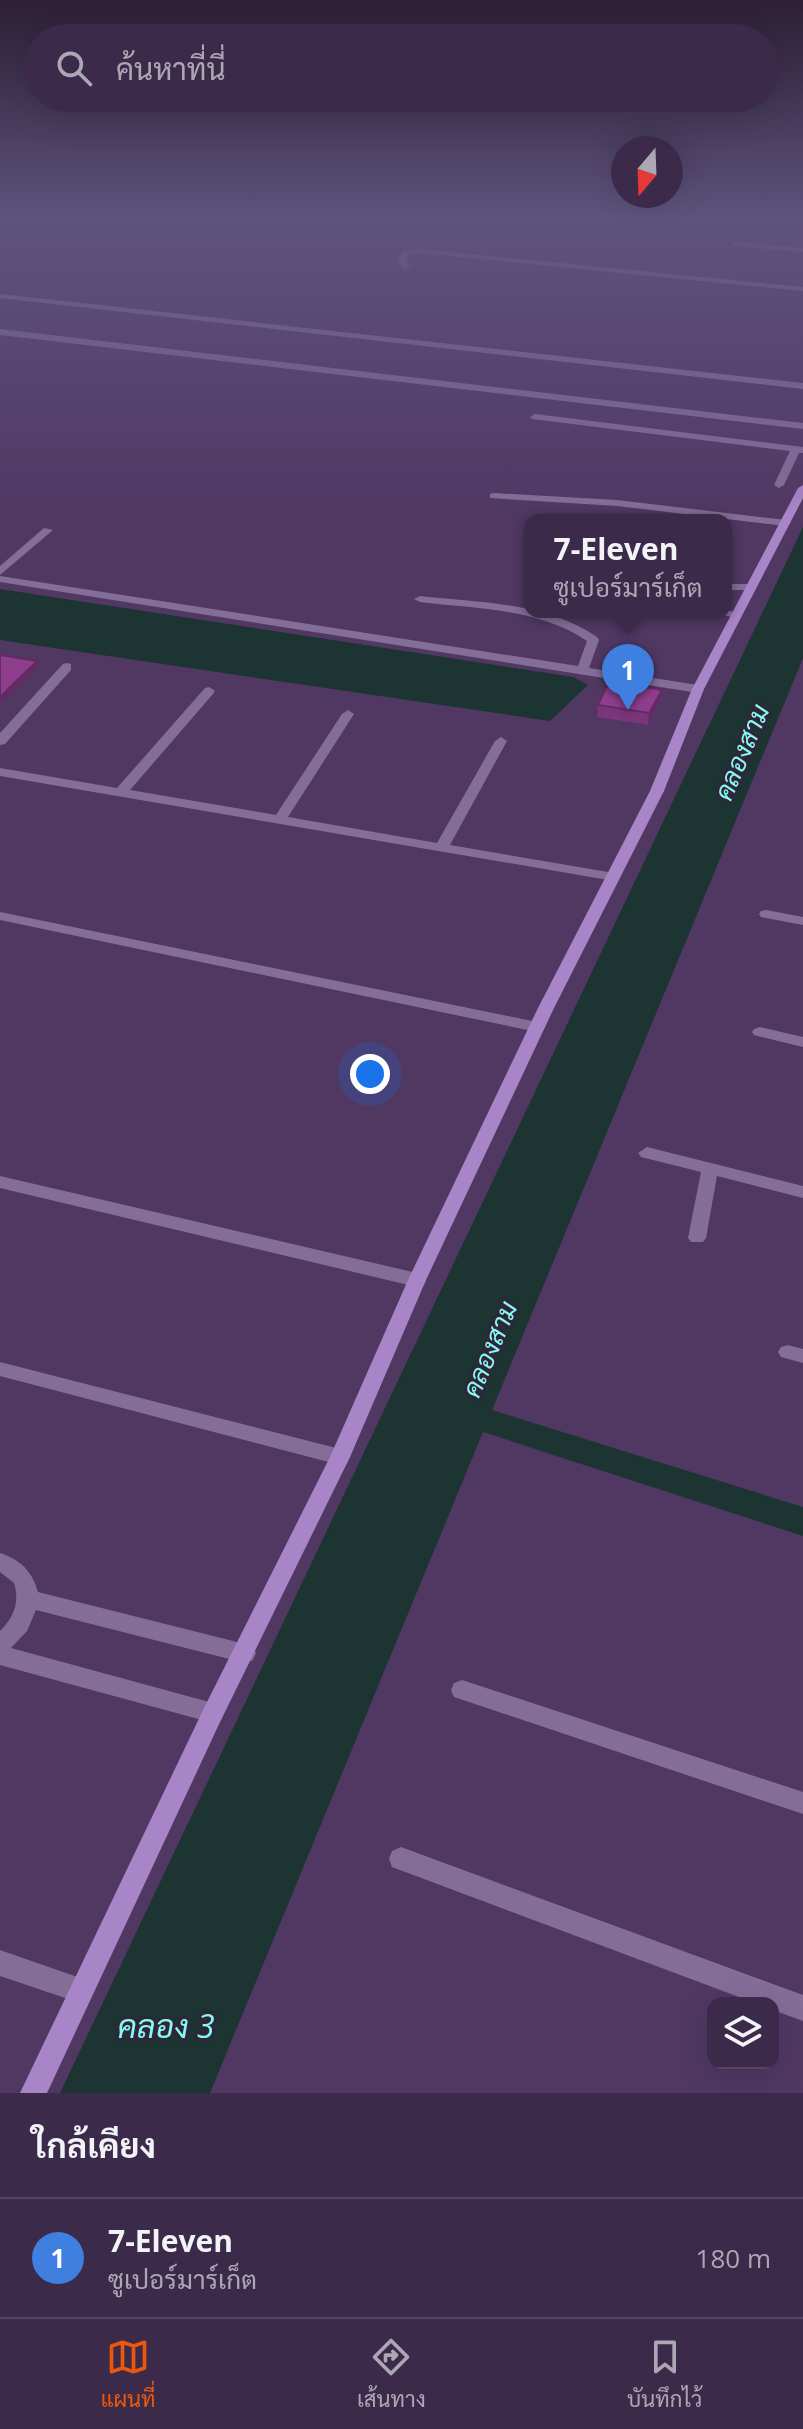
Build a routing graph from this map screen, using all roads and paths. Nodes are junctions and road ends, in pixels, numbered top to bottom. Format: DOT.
graph roads {
  1 [pos="193,318"];
  2 [pos="0,332"];
  3 [pos="803,386"];
  4 [pos="535,417"];
  5 [pos="803,426"];
  6 [pos="800,449"];
  7 [pos="779,485"];
  8 [pos="803,488"];
  9 [pos="494,496"];
  10 [pos="713,514"];
  11 [pos="732,516"];
  12 [pos="786,523"];
  13 [pos="48,530"];
  14 [pos="0,572"];
  15 [pos="0,579"];
  16 [pos="732,587"];
  17 [pos="751,587"];
  18 [pos="420,599"];
  19 [pos="732,609"];
  20 [pos="524,614"];
  21 [pos="545,618"];
  22 [pos="726,618"];
  23 [pos="67,667"];
  24 [pos="582,672"];
  25 [pos="698,689"];
  26 [pos="209,691"];
  27 [pos="348,714"];
  28 [pos="0,741"];
  29 [pos="501,741"];
  30 [pos="0,772"];
  31 [pos="120,793"];
  32 [pos="279,821"];
  33 [pos="442,847"];
  34 [pos="614,877"];
  35 [pos="766,914"];
  36 [pos="0,916"];
  37 [pos="803,921"];
  38 [pos="537,1027"];
  39 [pos="760,1032"];
  40 [pos="803,1042"];
  41 [pos="647,1153"];
  42 [pos="710,1169"];
  43 [pos="0,1182"];
  44 [pos="803,1192"];
  45 [pos="697,1238"];
  46 [pos="417,1280"];
  47 [pos="0,1369"];
  48 [pos="340,1457"];
  49 [pos="0,1562"];
  50 [pos="29,1599"];
  51 [pos="0,1644"];
  52 [pos="245,1653"];
  53 [pos="0,1655"];
  54 [pos="462,1690"];
  55 [pos="213,1713"];
  56 [pos="803,1803"];
  57 [pos="401,1859"];
  58 [pos="0,1963"];
  59 [pos="80,1990"];
  60 [pos="803,2008"];
  61 [pos="33,2093"];
  1 -- 3 [label="street"];
  2 -- 5 [label="street"];
  4 -- 6 [label="street"];
  6 -- 7 [label="street"];
  8 -- 12 [label="street"];
  9 -- 10 [label="street"];
  11 -- 12 [label="street"];
  12 -- 17 [label="street"];
  13 -- 14 [label="street"];
  15 -- 24 [label="street"];
  16 -- 17 [label="street"];
  17 -- 19 [label="street"];
  18 -- 20 [label="street"];
  21 -- 24 [label="street"];
  22 -- 25 [label="street"];
  23 -- 28 [label="street"];
  24 -- 25 [label="street"];
  25 -- 34 [label="street"];
  26 -- 31 [label="street"];
  27 -- 32 [label="street"];
  29 -- 33 [label="street"];
  30 -- 31 [label="street"];
  31 -- 32 [label="street"];
  32 -- 33 [label="street"];
  33 -- 34 [label="street"];
  34 -- 38 [label="street"];
  35 -- 37 [label="street"];
  36 -- 38 [label="street"];
  38 -- 46 [label="street"];
  39 -- 40 [label="street"];
  41 -- 42 [label="street"];
  42 -- 44 [label="street"];
  42 -- 45 [label="street"];
  43 -- 46 [label="street"];
  46 -- 48 [label="street"];
  47 -- 48 [label="street"];
  48 -- 52 [label="street"];
  49 -- 50 [label="street"];
  50 -- 51 [label="street"];
  50 -- 52 [label="street"];
  52 -- 55 [label="street"];
  53 -- 55 [label="street"];
  54 -- 56 [label="street"];
  55 -- 59 [label="street"];
  57 -- 60 [label="street"];
  58 -- 59 [label="street"];
  59 -- 61 [label="street"];
}
